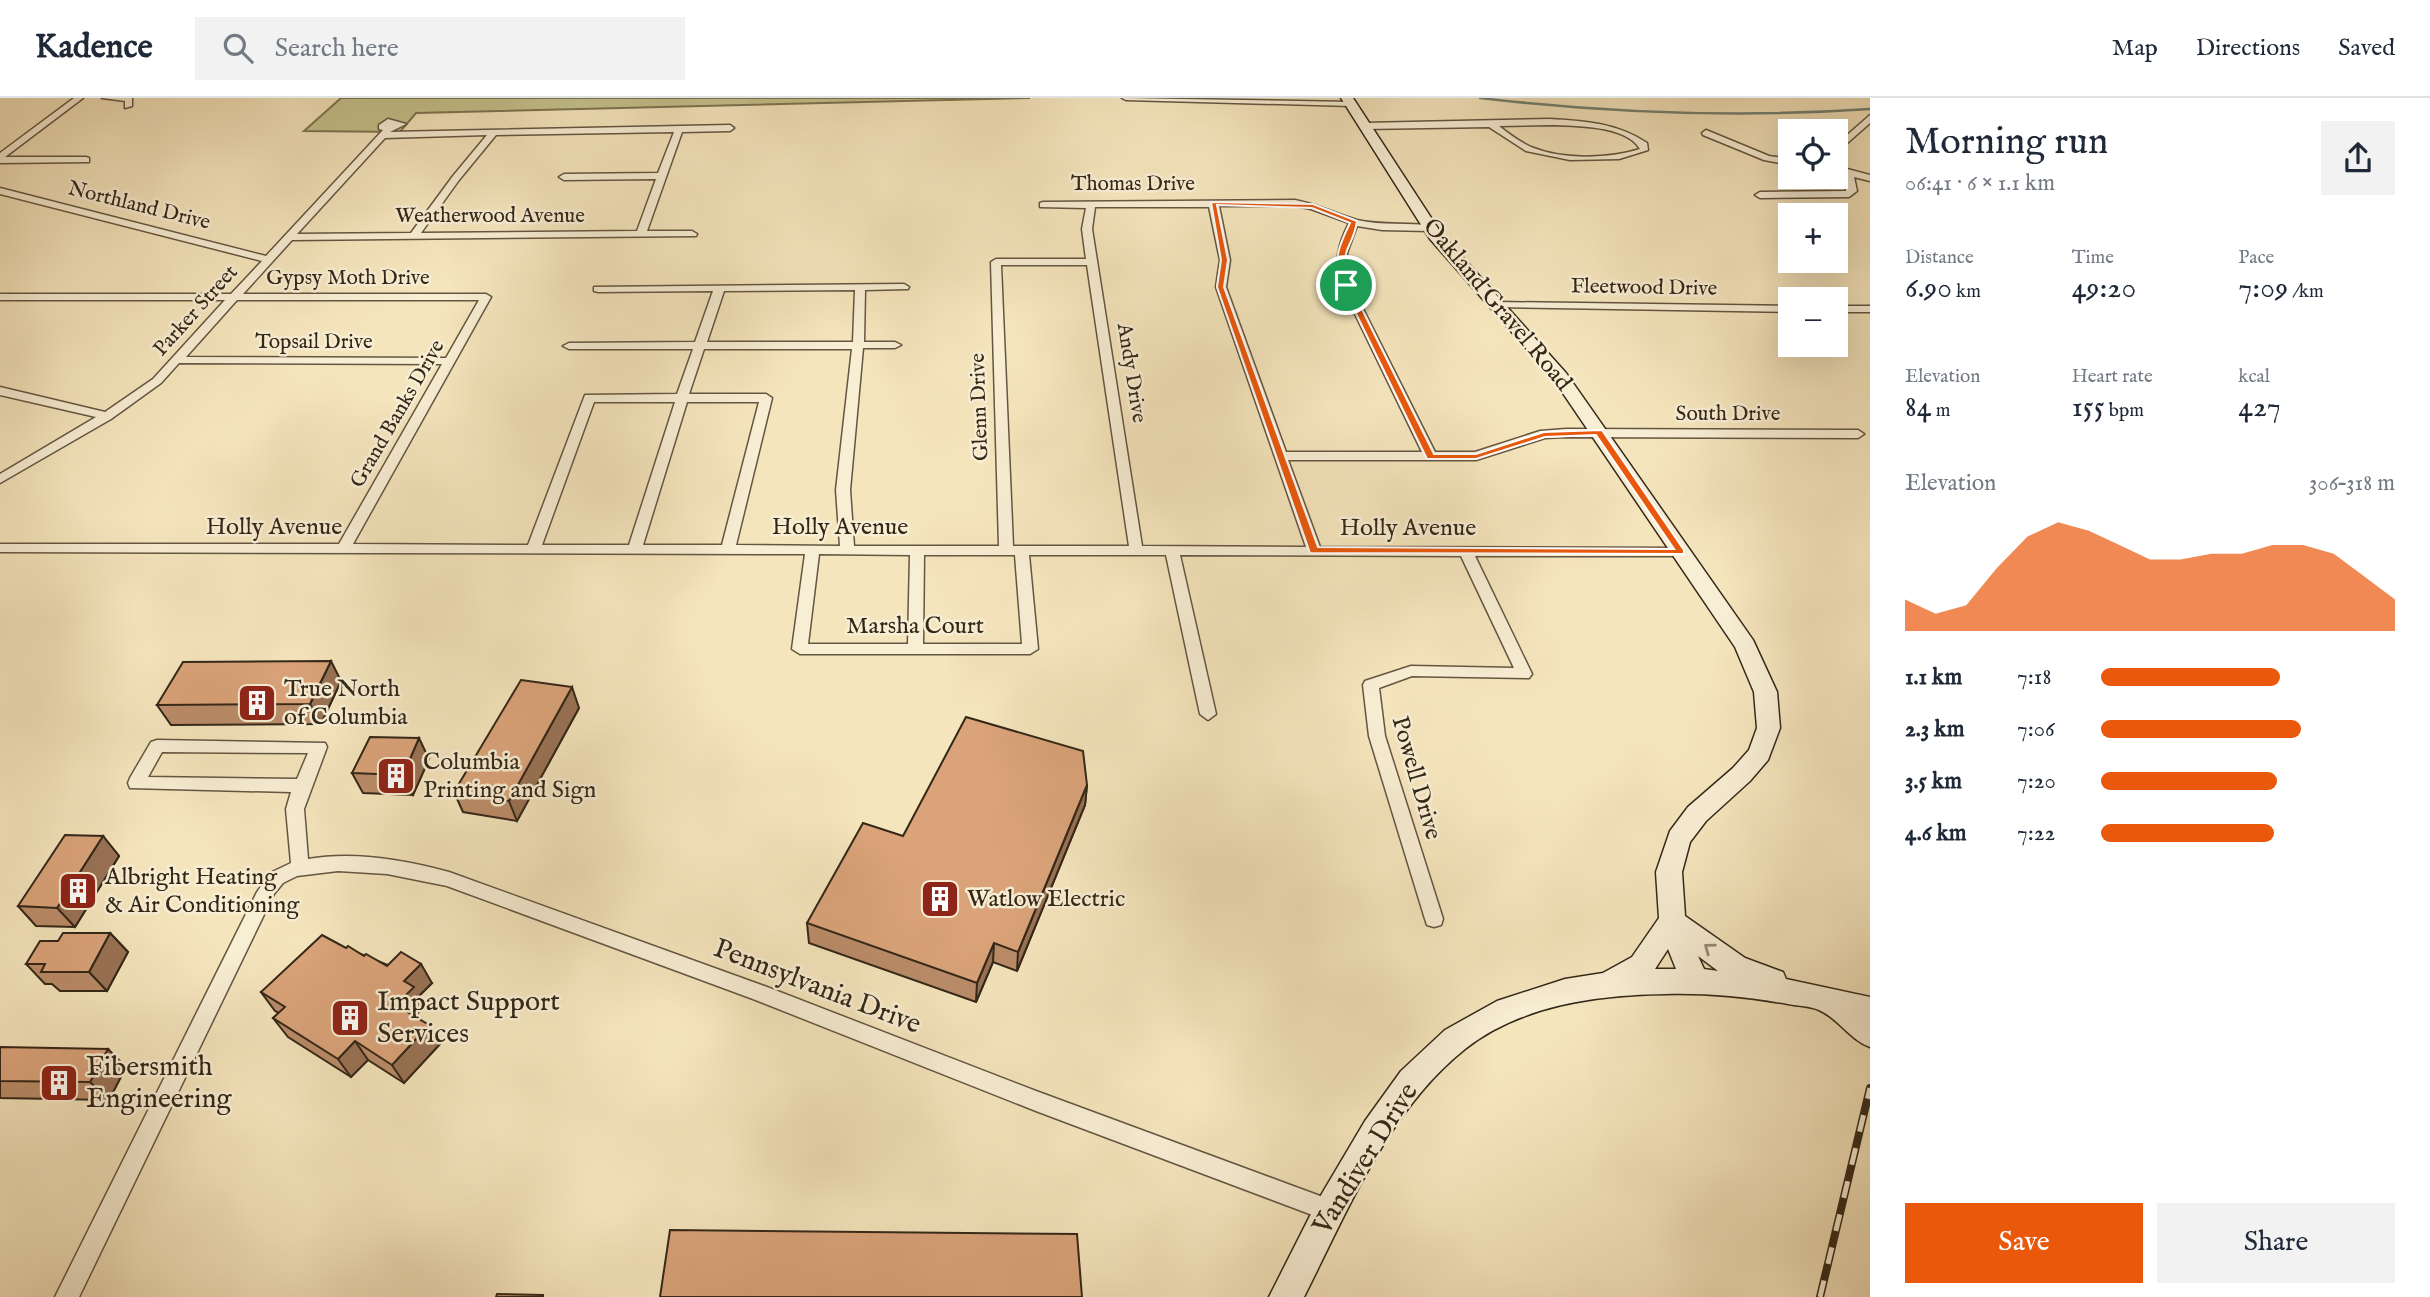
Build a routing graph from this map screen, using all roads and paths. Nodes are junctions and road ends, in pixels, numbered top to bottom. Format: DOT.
graph roads {
  1 [pos="79,98"];
  2 [pos="106,98"];
  3 [pos="1126,98"];
  4 [pos="1349,101"];
  5 [pos="128,106"];
  6 [pos="1870,118"];
  7 [pos="1492,125"];
  8 [pos="1364,126"];
  9 [pos="730,128"];
  10 [pos="679,129"];
  11 [pos="495,131"];
  12 [pos="1706,133"];
  13 [pos="1848,139"];
  14 [pos="0,158"];
  15 [pos="86,160"];
  16 [pos="1778,160"];
  17 [pos="1848,172"];
  18 [pos="1852,173"];
  19 [pos="662,176"];
  20 [pos="564,177"];
  21 [pos="1870,178"];
  22 [pos="0,191"];
  23 [pos="1759,195"];
  24 [pos="1213,203"];
  25 [pos="1091,204"];
  26 [pos="1043,205"];
  27 [pos="1354,222"];
  28 [pos="1430,228"];
  29 [pos="641,234"];
  30 [pos="692,234"];
  31 [pos="414,236"];
  32 [pos="288,237"];
  33 [pos="268,258"];
  34 [pos="1092,262"];
  35 [pos="860,287"];
  36 [pos="904,287"];
  37 [pos="720,288"];
  38 [pos="598,289"];
  39 [pos="0,297"];
  40 [pos="234,297"];
  41 [pos="486,297"];
  42 [pos="1497,305"];
  43 [pos="1778,309"];
  44 [pos="1848,309"];
  45 [pos="1870,310"];
  46 [pos="895,345"];
  47 [pos="569,346"];
  48 [pos="858,346"];
  49 [pos="699,347"];
  50 [pos="178,360"];
  51 [pos="450,361"];
  52 [pos="0,391"];
  53 [pos="682,397"];
  54 [pos="107,416"];
  55 [pos="1599,432"];
  56 [pos="1857,434"];
  57 [pos="1281,456"];
  58 [pos="1431,457"];
  59 [pos="0,479"];
  60 [pos="0,548"];
  61 [pos="534,548"];
  62 [pos="635,549"];
  63 [pos="847,549"];
  64 [pos="1172,549"];
  65 [pos="343,550"];
  66 [pos="813,550"];
  67 [pos="917,550"];
  68 [pos="1022,550"];
  69 [pos="1136,550"];
  70 [pos="1314,550"];
  71 [pos="728,551"];
  72 [pos="1006,551"];
  73 [pos="1466,552"];
  74 [pos="1681,552"];
  75 [pos="915,648"];
  76 [pos="1208,714"];
  77 [pos="303,786"];
  78 [pos="300,866"];
  79 [pos="1434,919"];
  80 [pos="1671,921"];
  81 [pos="1694,980"];
  82 [pos="1603,983"];
  83 [pos="1870,995"];
  84 [pos="1823,999"];
  85 [pos="1870,1010"];
  86 [pos="1870,1034"];
  87 [pos="1331,1211"];
  88 [pos="67,1297"];
  89 [pos="1286,1297"];
  1 -- 14 [label="street"];
  2 -- 5 [label="street"];
  3 -- 4 [label="street"];
  4 -- 8 [label="street, Oakland Gravel Road"];
  6 -- 13 [label="street"];
  7 -- 7 [label="street"];
  7 -- 8 [label="street"];
  8 -- 28 [label="street, Oakland Gravel Road"];
  9 -- 10 [label="street"];
  10 -- 11 [label="street"];
  10 -- 19 [label="street"];
  11 -- 31 [label="street"];
  11 -- 32 [label="street, Parker Street"];
  12 -- 16 [label="street"];
  14 -- 15 [label="street"];
  17 -- 18 [label="street"];
  18 -- 21 [label="street"];
  18 -- 23 [label="street"];
  19 -- 20 [label="street"];
  19 -- 29 [label="street"];
  22 -- 33 [label="street, Northland Drive"];
  24 -- 25 [label="street, Thomas Drive"];
  24 -- 27 [label="street, Thomas Drive"];
  24 -- 57 [label="street"];
  25 -- 26 [label="street, Thomas Drive"];
  25 -- 34 [label="street, Andy Drive"];
  27 -- 28 [label="street, Thomas Drive"];
  27 -- 58 [label="street"];
  28 -- 42 [label="street, Oakland Gravel Road"];
  29 -- 30 [label="street, Weatherwood Avenue"];
  29 -- 31 [label="street, Weatherwood Avenue"];
  31 -- 32 [label="street, Weatherwood Avenue"];
  32 -- 33 [label="street, Parker Street"];
  33 -- 40 [label="street, Parker Street"];
  34 -- 69 [label="street, Andy Drive"];
  34 -- 72 [label="street, Glenn Drive"];
  35 -- 36 [label="street"];
  35 -- 37 [label="street"];
  35 -- 48 [label="street"];
  37 -- 38 [label="street"];
  37 -- 49 [label="street"];
  39 -- 40 [label="street, Gypsy Moth Drive"];
  40 -- 41 [label="street, Gypsy Moth Drive"];
  40 -- 50 [label="street, Parker Street"];
  41 -- 51 [label="street, Grand Banks Drive"];
  42 -- 43 [label="street, Fleetwood Drive"];
  42 -- 55 [label="street, Oakland Gravel Road"];
  44 -- 45 [label="street"];
  46 -- 48 [label="street"];
  47 -- 49 [label="street"];
  48 -- 49 [label="street"];
  48 -- 63 [label="street"];
  49 -- 53 [label="street"];
  50 -- 51 [label="street, Topsail Drive"];
  50 -- 54 [label="street, Parker Street"];
  51 -- 65 [label="street, Grand Banks Drive"];
  52 -- 54 [label="street"];
  53 -- 61 [label="street"];
  53 -- 62 [label="street"];
  53 -- 71 [label="street"];
  54 -- 59 [label="street, Parker Street"];
  55 -- 56 [label="street, South Drive"];
  55 -- 58 [label="street, South Drive"];
  55 -- 74 [label="street, Oakland Gravel Road"];
  57 -- 58 [label="street, South Drive"];
  57 -- 70 [label="street"];
  60 -- 65 [label="street, Holly Avenue"];
  61 -- 62 [label="street, Holly Avenue"];
  61 -- 65 [label="street, Holly Avenue"];
  62 -- 71 [label="street, Holly Avenue"];
  63 -- 66 [label="street, Holly Avenue"];
  63 -- 67 [label="street, Holly Avenue"];
  64 -- 69 [label="street, Holly Avenue"];
  64 -- 70 [label="street, Holly Avenue"];
  64 -- 76 [label="street"];
  66 -- 71 [label="street, Holly Avenue"];
  66 -- 75 [label="street, Marsha Court"];
  67 -- 72 [label="street, Holly Avenue"];
  67 -- 75 [label="street"];
  68 -- 69 [label="street, Holly Avenue"];
  68 -- 72 [label="street, Holly Avenue"];
  68 -- 75 [label="street, Marsha Court"];
  70 -- 73 [label="street, Holly Avenue"];
  73 -- 74 [label="street, Holly Avenue"];
  73 -- 79 [label="street, Powell Drive"];
  74 -- 80 [label="street, Oakland Gravel Road"];
  77 -- 77 [label="street"];
  77 -- 78 [label="street"];
  78 -- 87 [label="street, Pennsylvania Drive"];
  78 -- 88 [label="street, Pennsylvania Drive"];
  80 -- 81 [label="street, Oakland Gravel Road"];
  80 -- 82 [label="street"];
  84 -- 80 [label="street, one-way"];
  81 -- 82 [label="street, Vandiver Drive"];
  81 -- 84 [label="street, Vandiver Drive"];
  82 -- 87 [label="main road, Vandiver Drive"];
  83 -- 84 [label="street"];
  84 -- 85 [label="street, Vandiver Drive"];
  84 -- 86 [label="street"];
  87 -- 89 [label="street, Vandiver Drive"];
}
